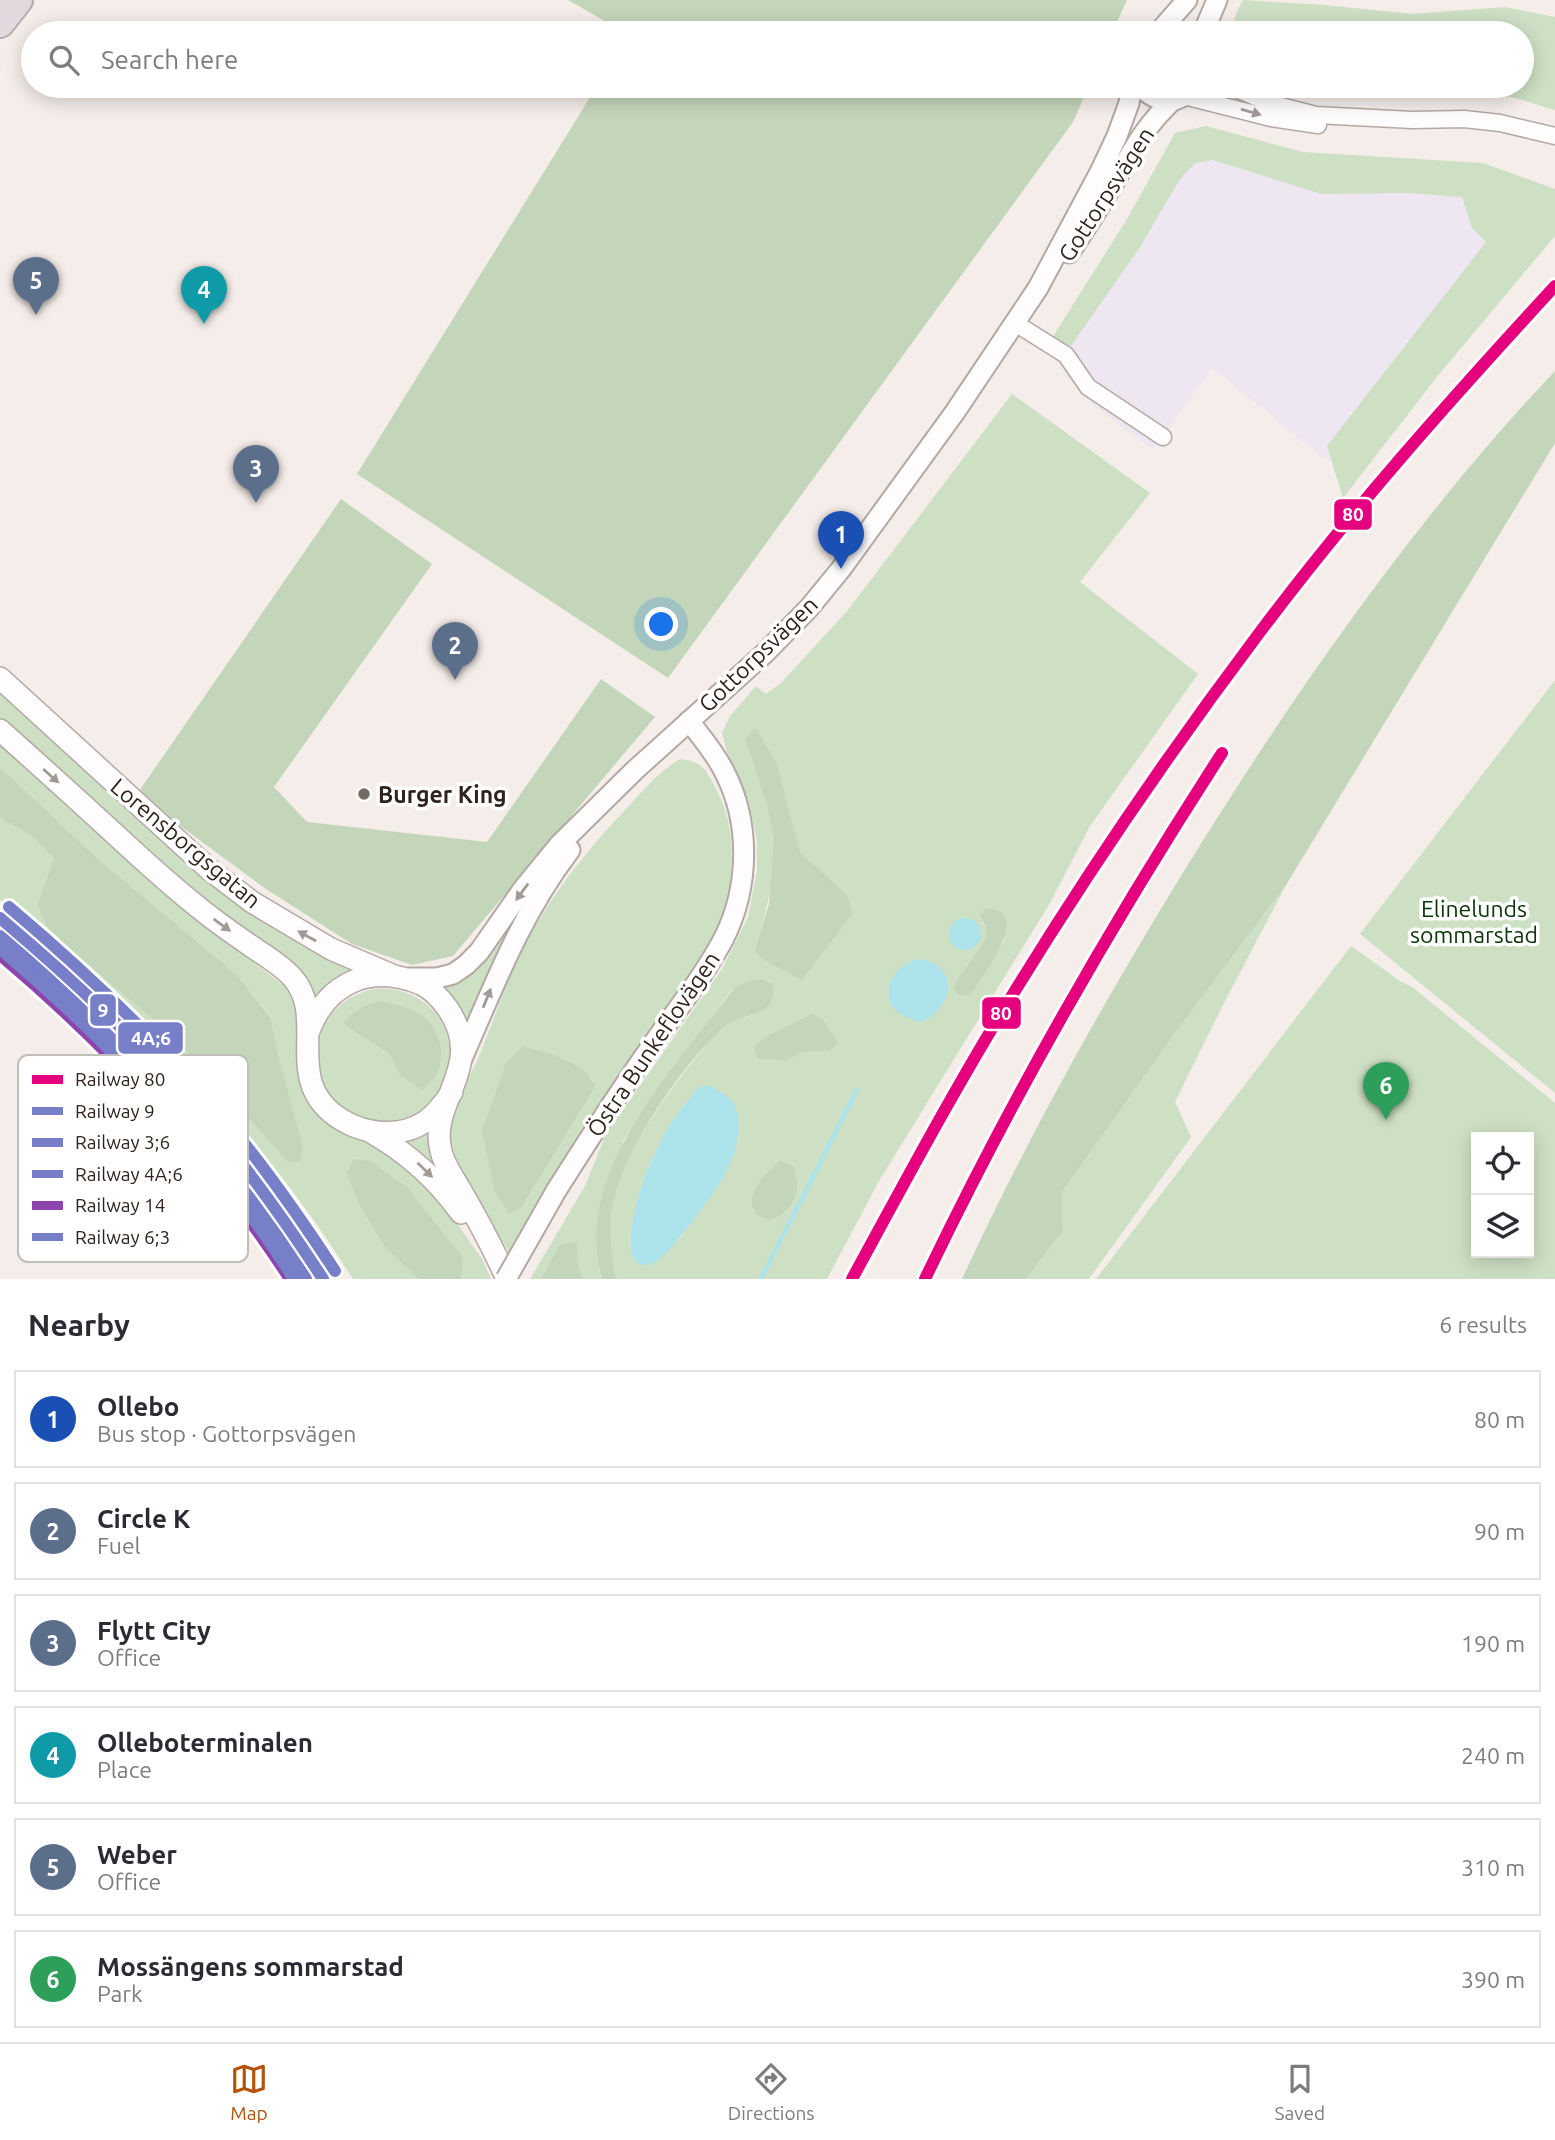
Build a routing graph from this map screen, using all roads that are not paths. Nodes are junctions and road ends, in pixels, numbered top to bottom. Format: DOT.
graph roads {
  1 [pos="18,0"];
  2 [pos="1187,0"];
  3 [pos="1216,0"];
  4 [pos="1169,21"];
  5 [pos="1208,21"];
  6 [pos="0,23"];
  7 [pos="1130,98"];
  8 [pos="1179,98"];
  9 [pos="1199,98"];
  10 [pos="1258,98"];
  11 [pos="1412,120"];
  12 [pos="1555,136"];
  13 [pos="1038,288"];
  14 [pos="1015,323"];
  15 [pos="1163,437"];
  16 [pos="0,678"];
  17 [pos="689,721"];
  18 [pos="0,730"];
  19 [pos="635,770"];
  20 [pos="399,976"];
  21 [pos="307,1036"];
  22 [pos="461,1061"];
  23 [pos="452,1092"];
  24 [pos="369,1131"];
  25 [pos="505,1279"];
  1 -- 6 [label="highway"];
  2 -- 4 [label="street"];
  3 -- 5 [label="street"];
  7 -- 13 [label="street, Gottorpsvägen"];
  8 -- 13 [label="street, Gottorpsvägen"];
  9 -- 11 [label="street, one-way"];
  10 -- 11 [label="street"];
  11 -- 12 [label="street"];
  13 -- 14 [label="street, Gottorpsvägen"];
  14 -- 15 [label="street"];
  14 -- 17 [label="street, Gottorpsvägen"];
  20 -- 16 [label="main road, Lorensborgsgatan, one-way"];
  17 -- 19 [label="street, Gottorpsvägen"];
  17 -- 25 [label="street, Östra Bunkeflovägen, bridge"];
  18 -- 21 [label="main road, Lorensborgsgatan, one-way"];
  19 -- 20 [label="street, Gottorpsvägen, one-way"];
  22 -- 19 [label="street, Gottorpsvägen, one-way"];
  20 -- 21 [label="main road, Lorensborgsgatan"];
  20 -- 22 [label="main road, Lorensborgsgatan"];
  21 -- 24 [label="main road, Lorensborgsgatan"];
  22 -- 23 [label="main road, Lorensborgsgatan"];
  23 -- 24 [label="main road, Lorensborgsgatan"];
  23 -- 25 [label="main road, Lorensborgsgatan"];
  24 -- 25 [label="main road, Lorensborgsgatan, one-way"];
}
